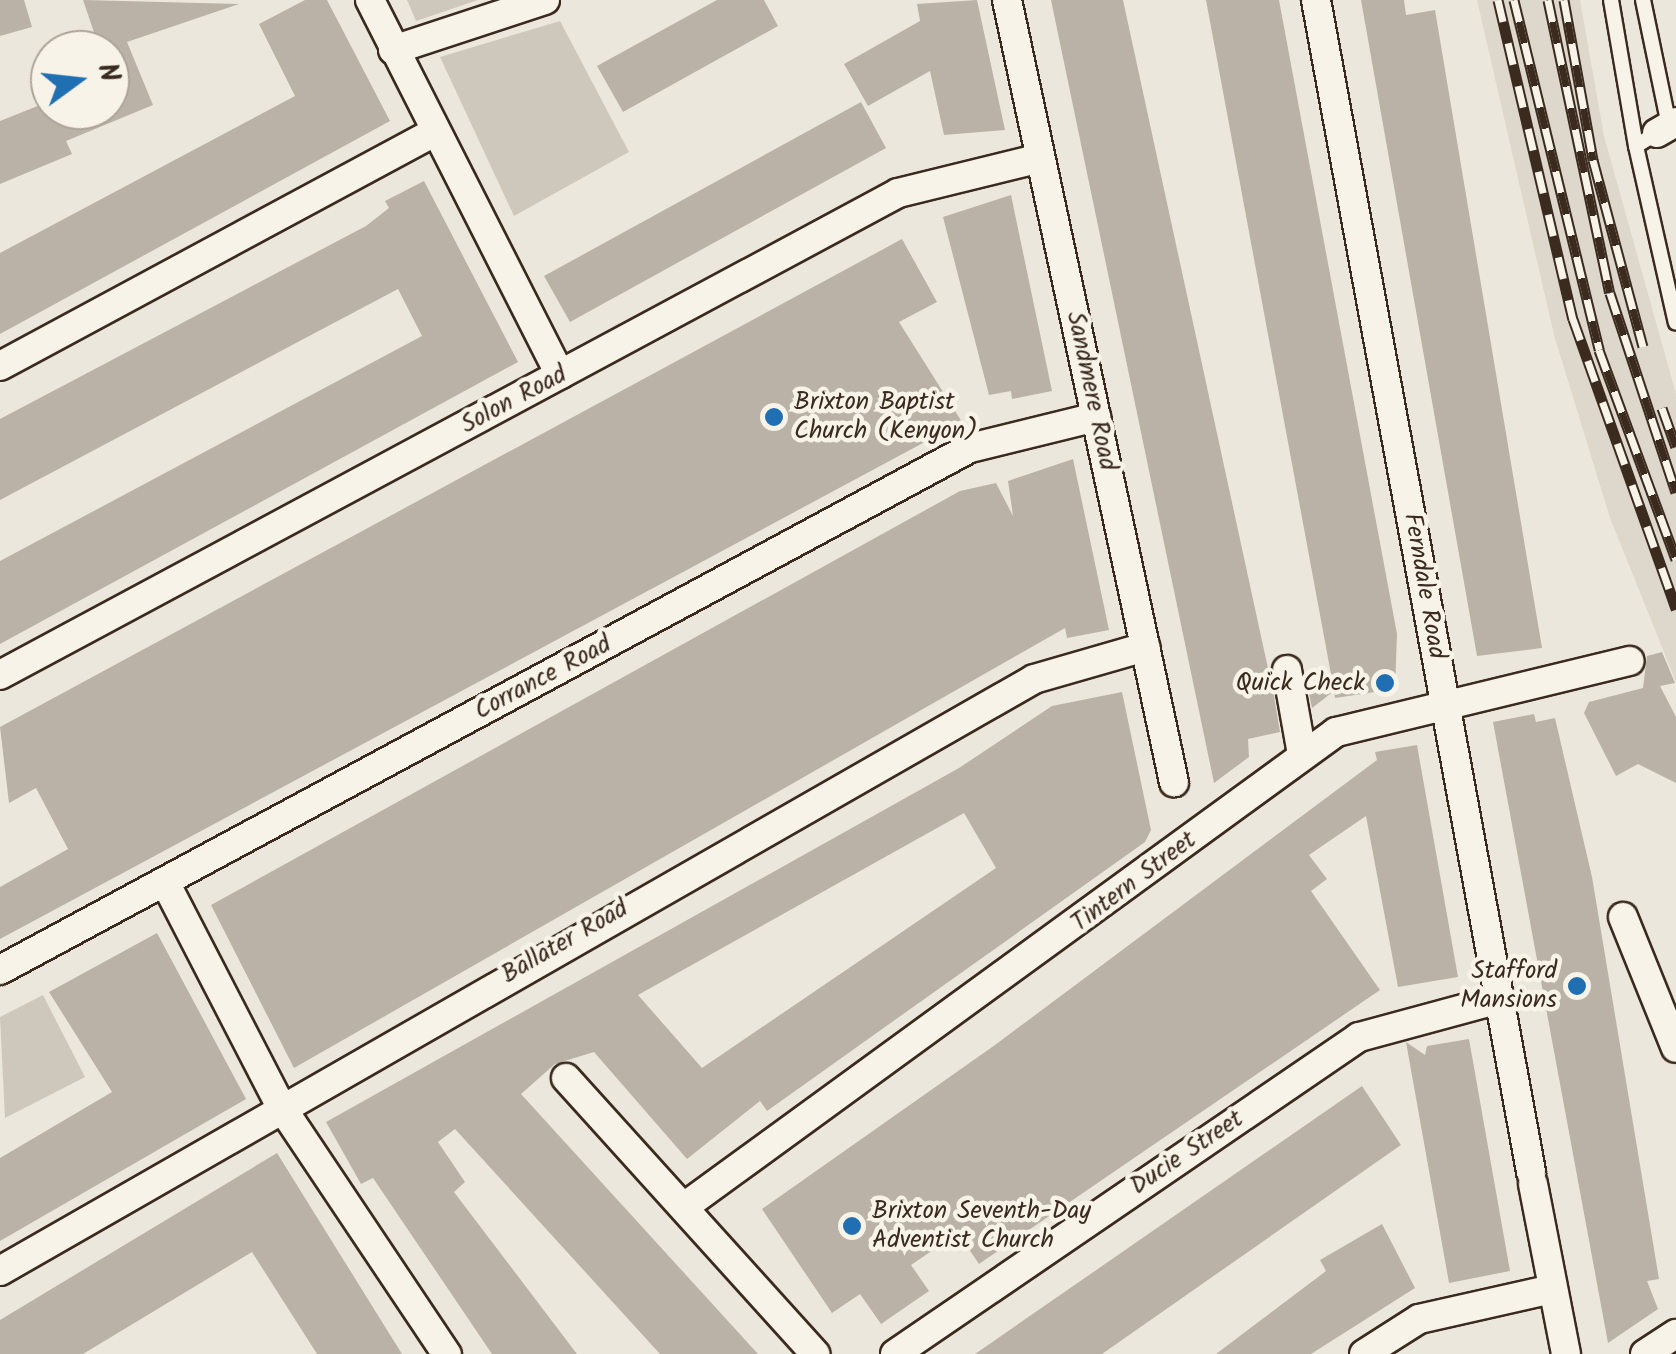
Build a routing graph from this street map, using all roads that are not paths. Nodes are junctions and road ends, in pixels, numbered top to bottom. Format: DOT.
graph roads {
  1 [pos="370,0"];
  2 [pos="545,0"];
  3 [pos="1008,0"];
  4 [pos="1316,0"];
  5 [pos="1611,0"];
  6 [pos="1643,0"];
  7 [pos="392,50"];
  8 [pos="1659,132"];
  9 [pos="433,133"];
  10 [pos="1040,158"];
  11 [pos="1676,323"];
  12 [pos="0,366"];
  13 [pos="560,375"];
  14 [pos="1096,417"];
  15 [pos="1145,647"];
  16 [pos="1630,660"];
  17 [pos="1286,670"];
  18 [pos="0,674"];
  19 [pos="1445,702"];
  20 [pos="1302,754"];
  21 [pos="1174,782"];
  22 [pos="165,882"];
  23 [pos="1623,916"];
  24 [pos="0,970"];
  25 [pos="1500,999"];
  26 [pos="1676,1048"];
  27 [pos="566,1078"];
  28 [pos="280,1105"];
  29 [pos="684,1207"];
  30 [pos="0,1270"];
  31 [pos="1552,1289"];
  32 [pos="1676,1334"];
  33 [pos="447,1354"];
  34 [pos="815,1354"];
  35 [pos="895,1354"];
  36 [pos="1364,1354"];
  37 [pos="1566,1354"];
  38 [pos="1645,1354"];
  1 -- 7 [label="street"];
  2 -- 7 [label="street"];
  3 -- 10 [label="street, Sandmere Road"];
  4 -- 19 [label="street, Ferndale Road"];
  5 -- 8 [label="lane"];
  6 -- 8 [label="lane"];
  7 -- 9 [label="street"];
  8 -- 11 [label="lane"];
  9 -- 12 [label="street"];
  9 -- 13 [label="street"];
  10 -- 13 [label="street, Solon Road"];
  10 -- 14 [label="street, Sandmere Road"];
  13 -- 18 [label="street, Solon Road"];
  14 -- 15 [label="street, Sandmere Road"];
  14 -- 22 [label="street, Corrance Road"];
  15 -- 21 [label="street, Sandmere Road"];
  15 -- 28 [label="street, Ballater Road"];
  16 -- 19 [label="street, Tintern Street"];
  17 -- 20 [label="street"];
  19 -- 20 [label="street, Tintern Street"];
  19 -- 25 [label="street, Ferndale Road"];
  20 -- 29 [label="street, Tintern Street"];
  22 -- 24 [label="street, Corrance Road"];
  22 -- 28 [label="street"];
  23 -- 26 [label="street"];
  25 -- 31 [label="street, Ferndale Road"];
  25 -- 35 [label="street, Ducie Street"];
  27 -- 29 [label="street"];
  28 -- 30 [label="street, Ballater Road"];
  28 -- 33 [label="street"];
  29 -- 34 [label="street"];
  31 -- 36 [label="street"];
  31 -- 37 [label="street, Ferndale Road"];
  32 -- 38 [label="street"];
}
